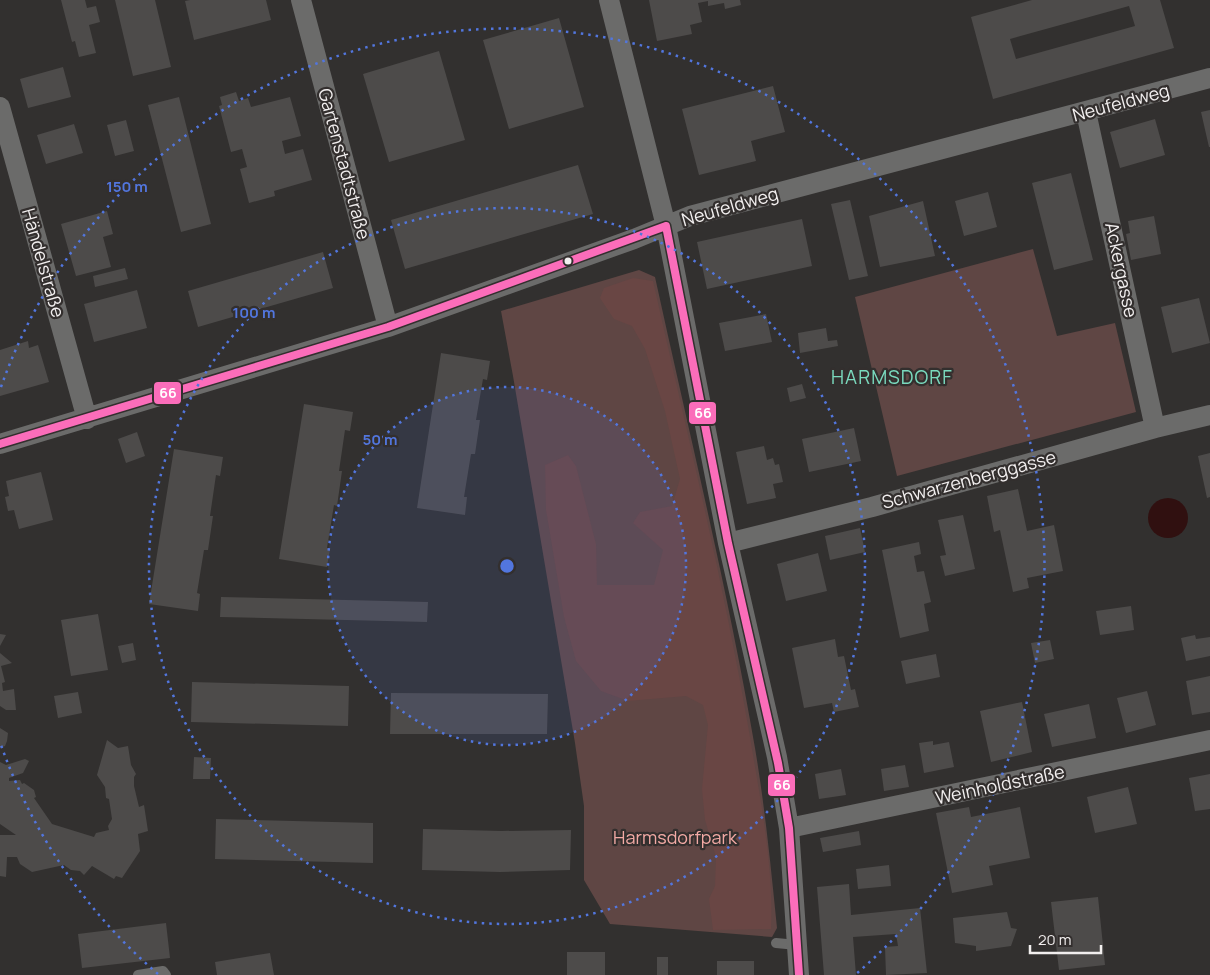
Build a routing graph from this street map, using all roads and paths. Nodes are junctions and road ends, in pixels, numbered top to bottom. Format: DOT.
graph roads {
  1 [pos="301,0"];
  2 [pos="609,0"];
  3 [pos="1210,78"];
  4 [pos="0,107"];
  5 [pos="1086,112"];
  6 [pos="5,146"];
  7 [pos="666,226"];
  8 [pos="388,327"];
  9 [pos="1210,415"];
  10 [pos="87,419"];
  11 [pos="1155,428"];
  12 [pos="0,444"];
  13 [pos="728,543"];
  14 [pos="1210,740"];
  15 [pos="789,828"];
  16 [pos="776,943"];
  17 [pos="797,945"];
  18 [pos="138,975"];
  19 [pos="166,975"];
  20 [pos="799,975"];
  1 -- 8 [label="street, Gartenstadtstraße"];
  2 -- 7 [label="street"];
  3 -- 5 [label="street, Neufeldweg"];
  4 -- 6 [label="street, Händelstraße"];
  5 -- 7 [label="street, Neufeldweg"];
  5 -- 11 [label="street, Ackergasse"];
  6 -- 10 [label="street, Händelstraße"];
  7 -- 8 [label="street, Neufeldweg"];
  7 -- 13 [label="street"];
  8 -- 10 [label="street, Neufeldweg"];
  9 -- 11 [label="street, Schwarzenberggasse"];
  10 -- 12 [label="street, Neufeldweg"];
  11 -- 13 [label="street, Schwarzenberggasse"];
  13 -- 15 [label="street"];
  14 -- 15 [label="street, Weinholdstraße"];
  15 -- 17 [label="street"];
  16 -- 17 [label="lane"];
  17 -- 20 [label="street"];
  18 -- 19 [label="lane"];
}
